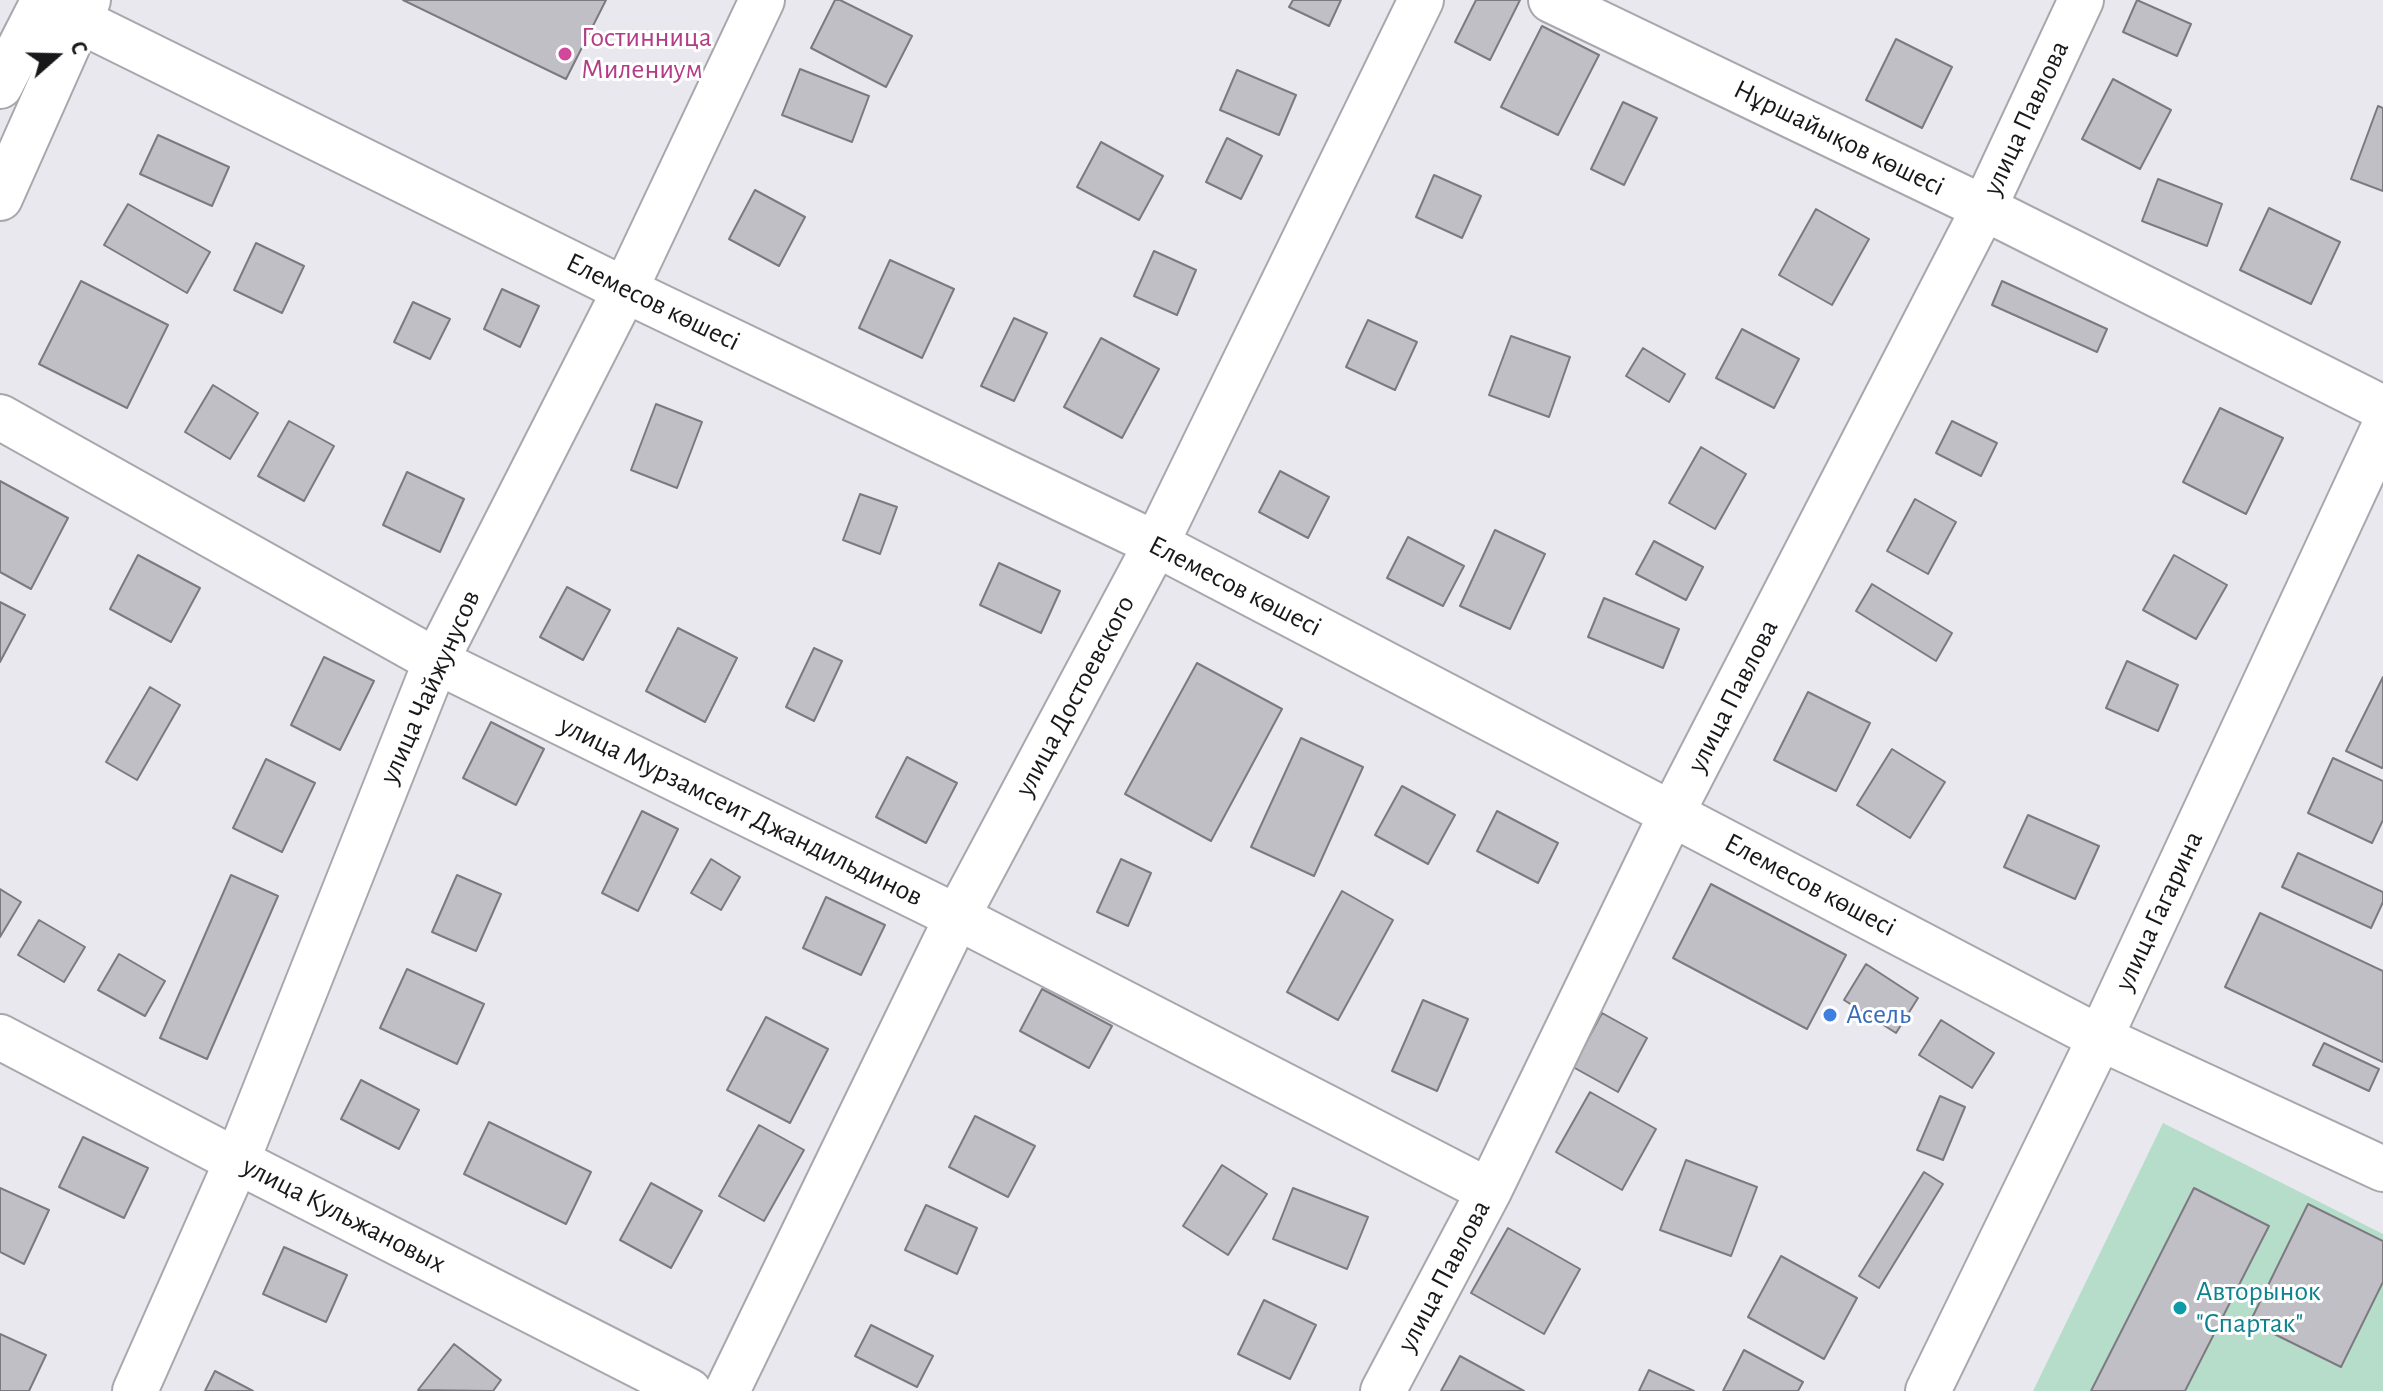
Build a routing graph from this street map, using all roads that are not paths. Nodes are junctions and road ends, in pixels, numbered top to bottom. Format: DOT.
graph roads {
  1 [pos="762,0"];
  2 [pos="1421,0"];
  3 [pos="1551,0"];
  4 [pos="2081,0"];
  5 [pos="57,5"];
  6 [pos="0,86"];
  7 [pos="0,198"];
  8 [pos="1984,208"];
  9 [pos="625,290"];
  10 [pos="2383,408"];
  11 [pos="0,417"];
  12 [pos="2383,429"];
  13 [pos="1156,544"];
  14 [pos="436,661"];
  15 [pos="1672,813"];
  16 [pos="957,917"];
  17 [pos="0,1037"];
  18 [pos="2100,1038"];
  19 [pos="237,1161"];
  20 [pos="2383,1169"];
  21 [pos="1489,1191"];
  22 [pos="135,1391"];
  23 [pos="689,1391"];
  24 [pos="727,1391"];
  25 [pos="1383,1391"];
  26 [pos="1928,1391"];
  1 -- 9 [label="street, улица Чайжунусов"];
  2 -- 13 [label="street, улица Достоевского"];
  3 -- 8 [label="street, Нұршайықов көшесі"];
  4 -- 8 [label="street, улица Павлова"];
  5 -- 6 [label="street"];
  5 -- 7 [label="street"];
  5 -- 9 [label="street, Елемесов көшесі"];
  8 -- 10 [label="street, Нұршайықов көшесі"];
  8 -- 15 [label="street, улица Павлова"];
  9 -- 13 [label="street, Елемесов көшесі"];
  9 -- 14 [label="street, улица Чайжунусов"];
  11 -- 14 [label="street, улица Мурзамсеит Джандильдинов"];
  12 -- 18 [label="street, улица Гагарина"];
  13 -- 15 [label="street, Елемесов көшесі"];
  13 -- 16 [label="street, улица Достоевского"];
  14 -- 16 [label="street, улица Мурзамсеит Джандильдинов"];
  14 -- 19 [label="street, улица Чайжунусов"];
  15 -- 18 [label="street, Елемесов көшесі"];
  15 -- 21 [label="street, улица Павлова"];
  16 -- 21 [label="street, улица Мурзамсеит Джандильдинов"];
  16 -- 24 [label="street, улица Достоевского"];
  17 -- 19 [label="street, улица Кульжановых"];
  18 -- 20 [label="street, Елемесов көшесі"];
  18 -- 26 [label="street, улица Гагарина"];
  19 -- 22 [label="street, улица Чайжунусов"];
  19 -- 23 [label="street, улица Кульжановых"];
  21 -- 25 [label="street, улица Павлова"];
}
